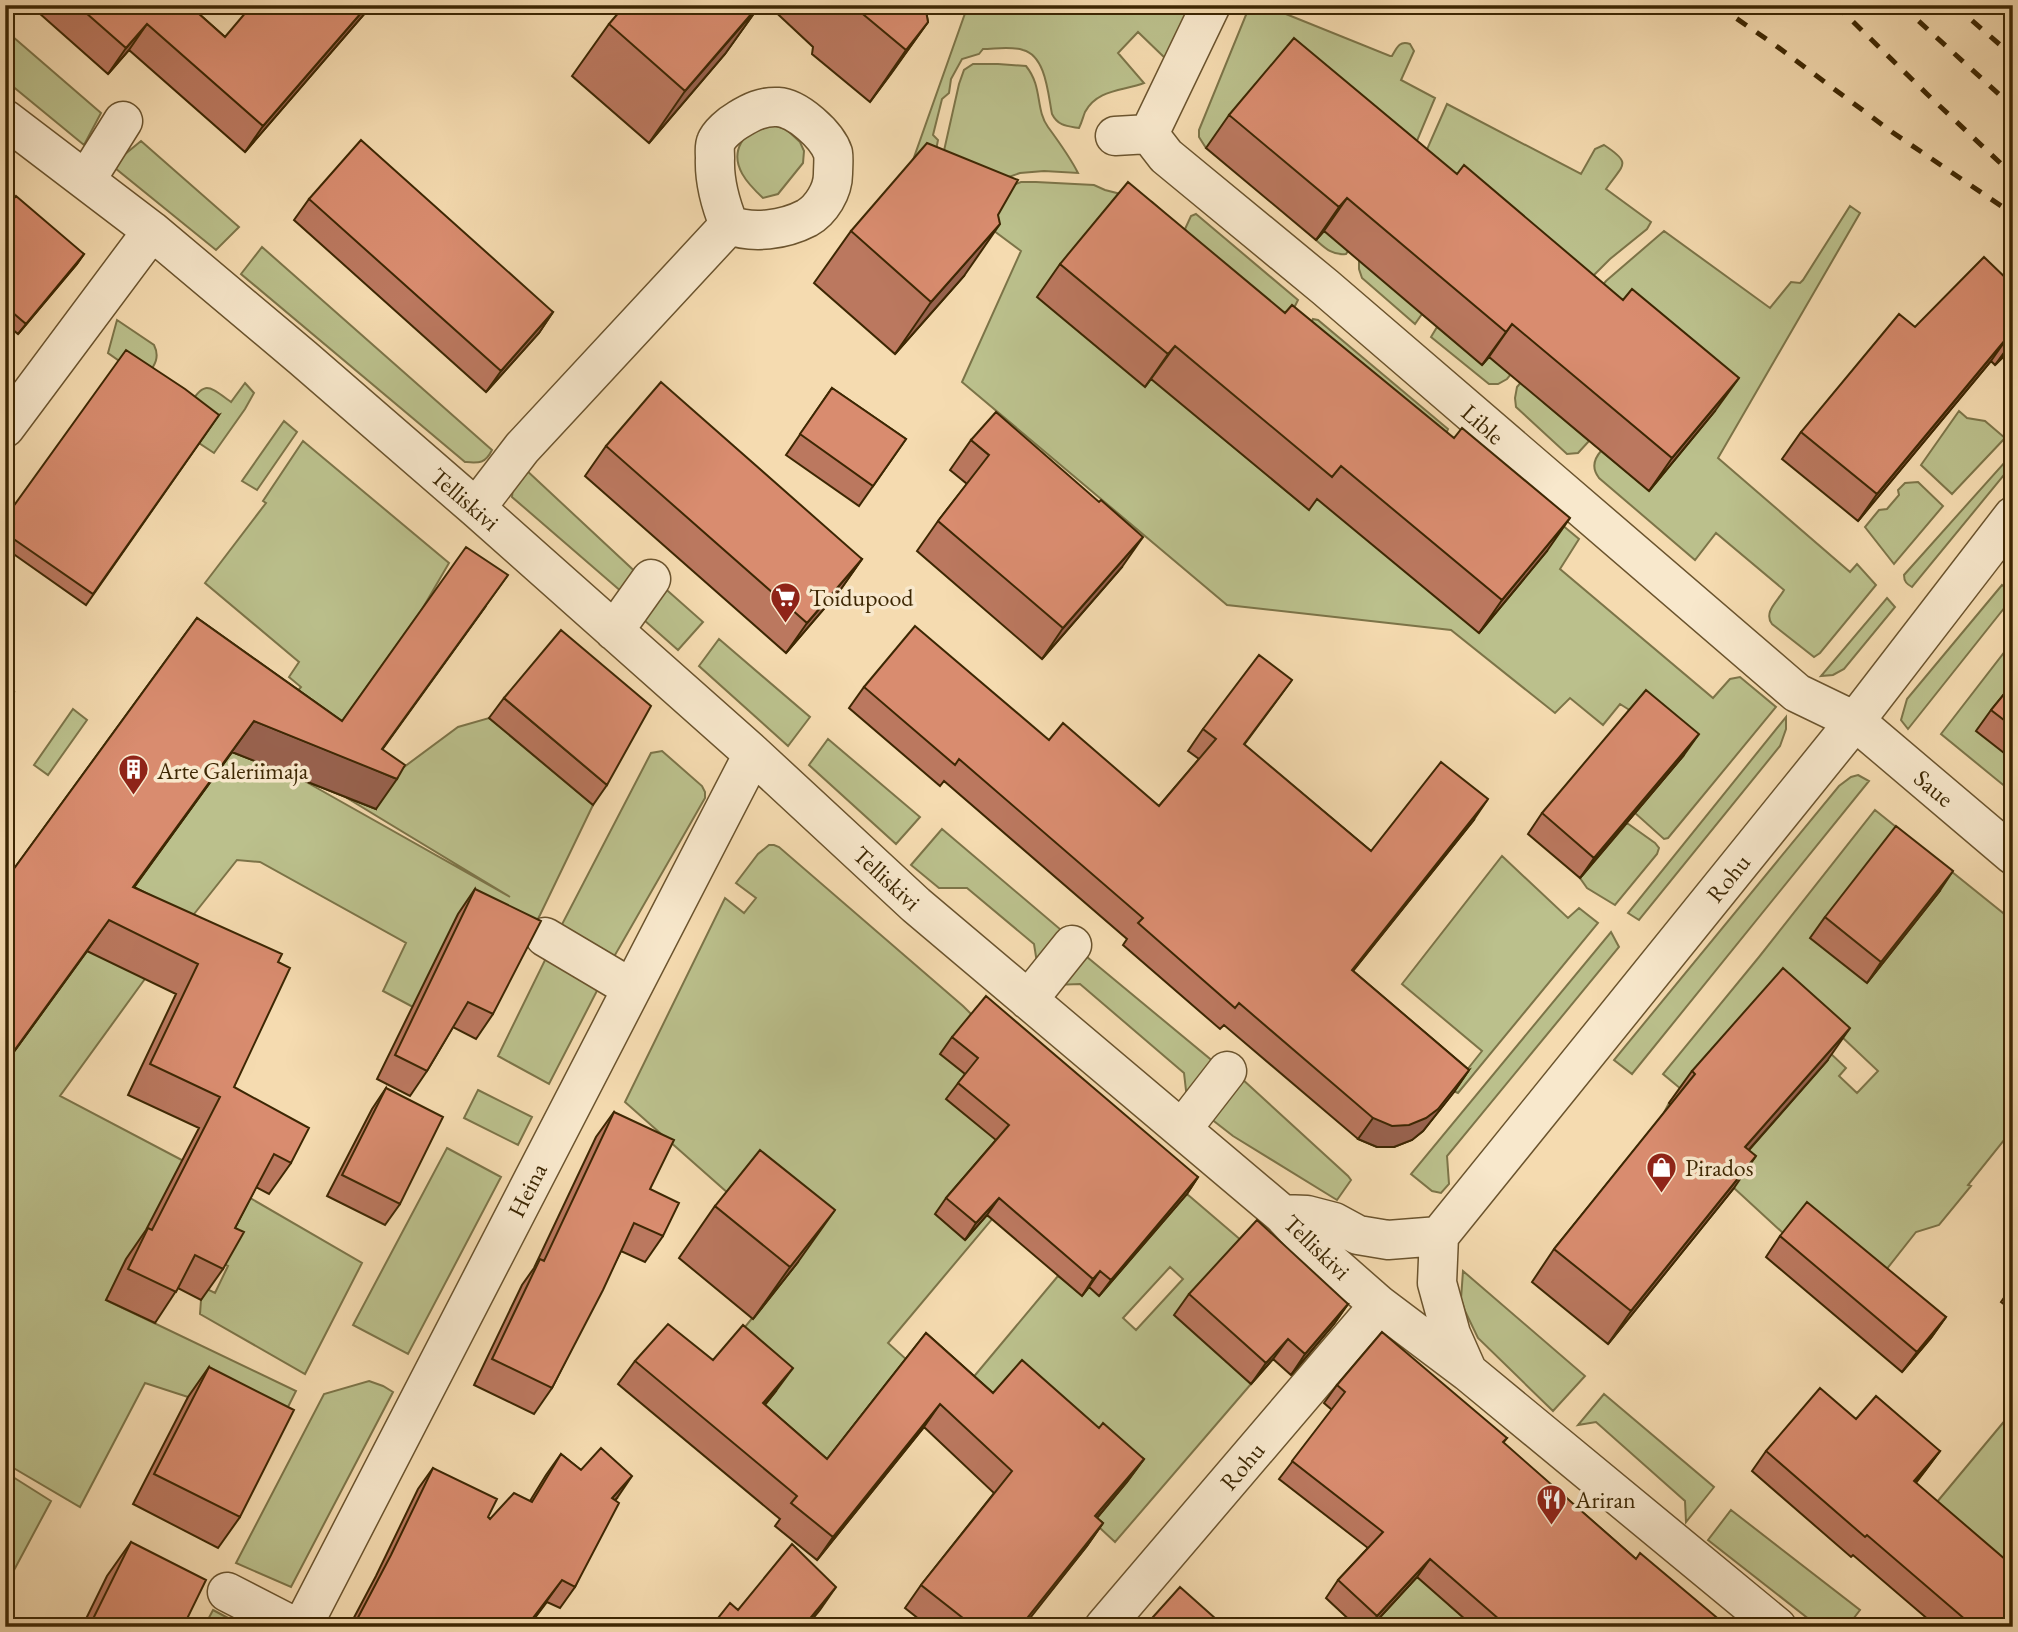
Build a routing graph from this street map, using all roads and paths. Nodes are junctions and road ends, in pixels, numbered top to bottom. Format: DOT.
graph roads {
  1 [pos="1211,5"];
  2 [pos="5,119"];
  3 [pos="123,121"];
  4 [pos="86,180"];
  5 [pos="730,225"];
  6 [pos="152,231"];
  7 [pos="5,428"];
  8 [pos="476,508"];
  9 [pos="2013,516"];
  10 [pos="651,579"];
  11 [pos="614,631"];
  12 [pos="1855,721"];
  13 [pos="753,754"];
  14 [pos="2013,855"];
  15 [pos="545,937"];
  16 [pos="1072,945"];
  17 [pos="631,988"];
  18 [pos="1028,1000"];
  19 [pos="1227,1071"];
  20 [pos="1182,1129"];
  21 [pos="1282,1213"];
  22 [pos="1439,1236"];
  23 [pos="1379,1305"];
  24 [pos="1468,1372"];
  25 [pos="227,1592"];
  26 [pos="295,1627"];
  27 [pos="302,1627"];
  28 [pos="1104,1627"];
  29 [pos="1777,1627"];
  1 -- 12 [label="street, Lible"];
  2 -- 4 [label="street, Telliskivi"];
  3 -- 4 [label="street"];
  4 -- 6 [label="street, Telliskivi"];
  5 -- 8 [label="street"];
  6 -- 7 [label="street"];
  6 -- 8 [label="street, Telliskivi"];
  8 -- 11 [label="street, Telliskivi"];
  9 -- 12 [label="street, Rohu"];
  10 -- 11 [label="street"];
  11 -- 13 [label="street, Telliskivi"];
  12 -- 14 [label="street, Saue"];
  12 -- 22 [label="street, Rohu"];
  13 -- 17 [label="street, Heina"];
  13 -- 18 [label="street, Telliskivi"];
  15 -- 17 [label="street"];
  16 -- 18 [label="street"];
  17 -- 27 [label="street, Heina"];
  18 -- 20 [label="street, Telliskivi"];
  19 -- 20 [label="street"];
  20 -- 21 [label="street, Telliskivi"];
  21 -- 22 [label="street"];
  21 -- 23 [label="street, Telliskivi"];
  22 -- 24 [label="street"];
  23 -- 24 [label="street, Telliskivi"];
  23 -- 28 [label="street, Rohu"];
  24 -- 29 [label="street, Telliskivi"];
  25 -- 26 [label="street"];
}
